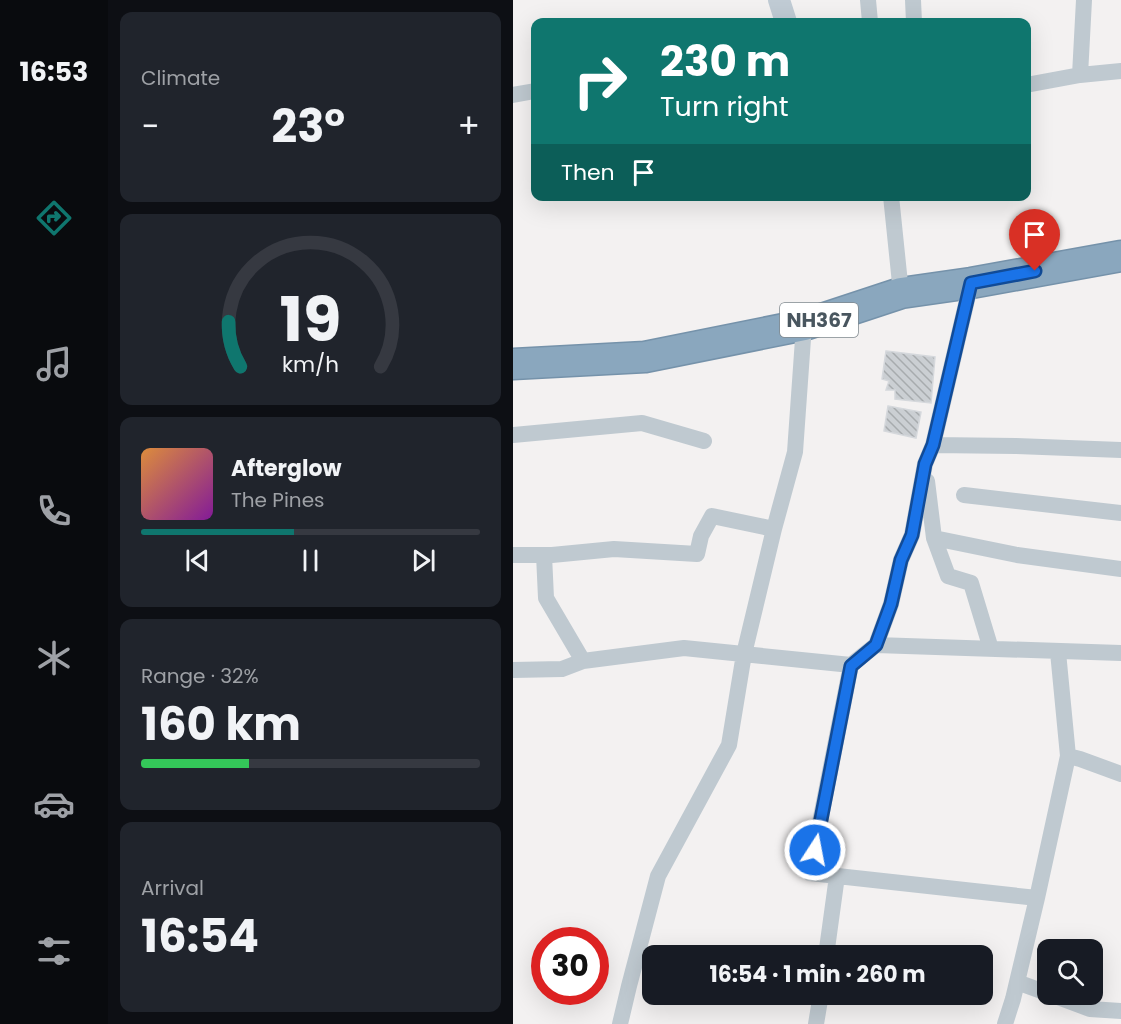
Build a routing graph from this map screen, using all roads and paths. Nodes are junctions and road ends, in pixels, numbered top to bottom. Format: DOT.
graph roads {
  1 [pos="779,0"];
  2 [pos="868,0"];
  3 [pos="913,0"];
  4 [pos="1084,0"];
  5 [pos="785,18"];
  6 [pos="870,18"];
  7 [pos="914,18"];
  8 [pos="1121,71"];
  9 [pos="1080,75"];
  10 [pos="1031,84"];
  11 [pos="531,92"];
  12 [pos="513,95"];
  13 [pos="892,201"];
  14 [pos="1121,256"];
  15 [pos="971,283"];
  16 [pos="901,293"];
  17 [pos="804,325"];
  18 [pos="513,364"];
  19 [pos="513,435"];
  20 [pos="704,441"];
  21 [pos="933,445"];
  22 [pos="1121,450"];
  23 [pos="925,464"];
  24 [pos="964,495"];
  25 [pos="1121,513"];
  26 [pos="774,529"];
  27 [pos="934,538"];
  28 [pos="513,555"];
  29 [pos="544,555"];
  30 [pos="1121,569"];
  31 [pos="876,645"];
  32 [pos="991,649"];
  33 [pos="1058,652"];
  34 [pos="1121,653"];
  35 [pos="744,654"];
  36 [pos="583,661"];
  37 [pos="851,666"];
  38 [pos="513,670"];
  39 [pos="1068,756"];
  40 [pos="1121,774"];
  41 [pos="837,876"];
  42 [pos="1037,898"];
  43 [pos="828,945"];
  44 [pos="1017,982"];
  45 [pos="1037,990"];
  46 [pos="819,1005"];
  47 [pos="1080,1005"];
  48 [pos="1121,1011"];
  49 [pos="620,1024"];
  50 [pos="816,1024"];
  51 [pos="1005,1024"];
  1 -- 5 [label="street"];
  2 -- 6 [label="street"];
  3 -- 7 [label="street"];
  4 -- 9 [label="street"];
  8 -- 9 [label="street"];
  9 -- 10 [label="street"];
  11 -- 12 [label="street"];
  13 -- 16 [label="street"];
  14 -- 15 [label="highway, NH367"];
  15 -- 16 [label="highway, NH367"];
  15 -- 21 [label="street"];
  16 -- 17 [label="highway, NH367"];
  17 -- 18 [label="highway, NH367"];
  17 -- 26 [label="street"];
  19 -- 20 [label="street"];
  21 -- 22 [label="street"];
  21 -- 23 [label="street"];
  23 -- 27 [label="street"];
  23 -- 31 [label="street"];
  24 -- 25 [label="street"];
  26 -- 29 [label="street"];
  26 -- 35 [label="street"];
  27 -- 30 [label="street"];
  27 -- 32 [label="street"];
  28 -- 29 [label="street"];
  29 -- 36 [label="street"];
  31 -- 32 [label="street"];
  31 -- 37 [label="street"];
  32 -- 33 [label="street"];
  33 -- 34 [label="street"];
  33 -- 39 [label="street"];
  35 -- 36 [label="street"];
  35 -- 37 [label="street"];
  35 -- 49 [label="street"];
  36 -- 38 [label="street"];
  37 -- 41 [label="street"];
  39 -- 40 [label="street"];
  39 -- 42 [label="street"];
  41 -- 42 [label="street"];
  41 -- 43 [label="street"];
  42 -- 44 [label="street"];
  44 -- 45 [label="street"];
  44 -- 51 [label="street"];
  46 -- 50 [label="street"];
  47 -- 48 [label="street"];
}
